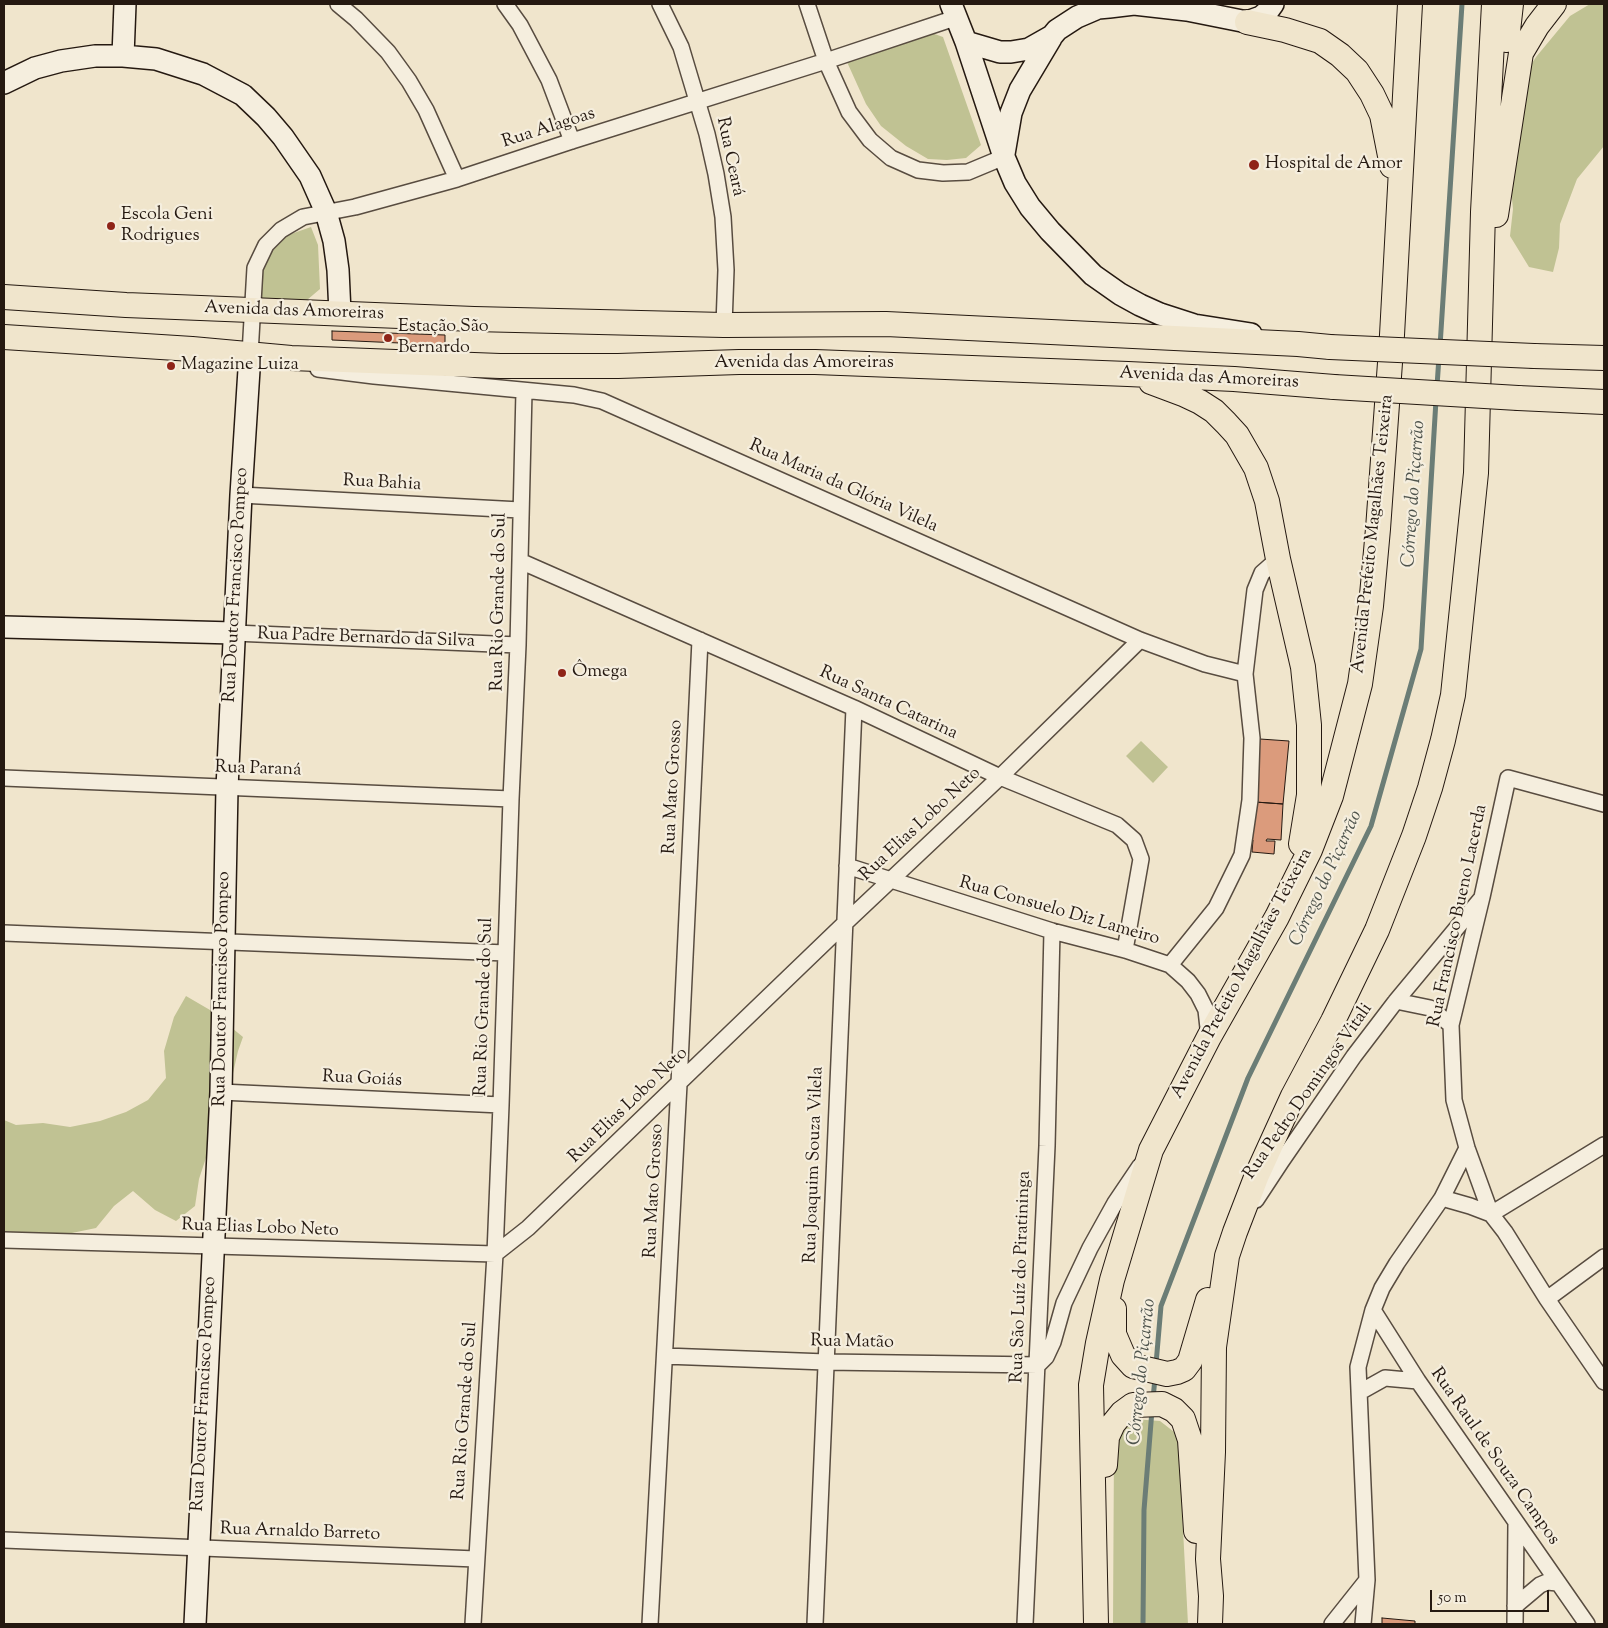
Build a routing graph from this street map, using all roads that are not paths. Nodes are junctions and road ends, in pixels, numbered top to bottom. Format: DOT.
graph roads {
  1 [pos="125,4"];
  2 [pos="338,4"];
  3 [pos="505,4"];
  4 [pos="660,4"];
  5 [pos="807,4"];
  6 [pos="1273,4"];
  7 [pos="1410,4"];
  8 [pos="1494,4"];
  9 [pos="1511,4"];
  10 [pos="1554,4"];
  11 [pos="953,11"];
  12 [pos="1247,22"];
  13 [pos="1052,36"];
  14 [pos="966,42"];
  15 [pos="122,56"];
  16 [pos="826,62"];
  17 [pos="4,83"];
  18 [pos="698,102"];
  19 [pos="572,140"];
  20 [pos="1004,157"];
  21 [pos="456,179"];
  22 [pos="1399,199"];
  23 [pos="326,212"];
  24 [pos="1483,212"];
  25 [pos="4,296"];
  26 [pos="253,310"];
  27 [pos="340,313"];
  28 [pos="724,325"];
  29 [pos="1480,326"];
  30 [pos="4,337"];
  31 [pos="1298,344"];
  32 [pos="250,354"];
  33 [pos="291,358"];
  34 [pos="1604,358"];
  35 [pos="1128,374"];
  36 [pos="524,391"];
  37 [pos="1604,402"];
  38 [pos="241,495"];
  39 [pos="520,510"];
  40 [pos="1278,559"];
  41 [pos="520,562"];
  42 [pos="4,626"];
  43 [pos="234,633"];
  44 [pos="700,640"];
  45 [pos="1140,640"];
  46 [pos="518,645"];
  47 [pos="1245,674"];
  48 [pos="854,708"];
  49 [pos="1000,777"];
  50 [pos="4,778"];
  51 [pos="227,788"];
  52 [pos="511,799"];
  53 [pos="1604,804"];
  54 [pos="847,866"];
  55 [pos="890,881"];
  56 [pos="1287,897"];
  57 [pos="1482,897"];
  58 [pos="844,924"];
  59 [pos="1052,931"];
  60 [pos="4,933"];
  61 [pos="224,941"];
  62 [pos="1125,950"];
  63 [pos="506,953"];
  64 [pos="1170,965"];
  65 [pos="1396,1001"];
  66 [pos="1451,1025"];
  67 [pos="1209,1037"];
  68 [pos="679,1084"];
  69 [pos="221,1092"];
  70 [pos="501,1105"];
  71 [pos="1604,1145"];
  72 [pos="1467,1148"];
  73 [pos="1151,1150"];
  74 [pos="1442,1198"];
  75 [pos="1491,1214"];
  76 [pos="1235,1232"];
  77 [pos="4,1240"];
  78 [pos="213,1247"];
  79 [pos="495,1254"];
  80 [pos="1227,1256"];
  81 [pos="1604,1257"];
  82 [pos="1112,1280"];
  83 [pos="1547,1299"];
  84 [pos="1373,1310"];
  85 [pos="665,1356"];
  86 [pos="826,1362"];
  87 [pos="1038,1365"];
  88 [pos="1418,1381"];
  89 [pos="1604,1382"];
  90 [pos="1360,1392"];
  91 [pos="1516,1524"];
  92 [pos="4,1540"];
  93 [pos="198,1548"];
  94 [pos="1094,1556"];
  95 [pos="476,1559"];
  96 [pos="1367,1580"];
  97 [pos="1558,1582"];
  98 [pos="1515,1606"];
  99 [pos="195,1624"];
  100 [pos="473,1624"];
  101 [pos="650,1624"];
  102 [pos="815,1624"];
  103 [pos="1025,1624"];
  104 [pos="1096,1624"];
  105 [pos="1208,1624"];
  106 [pos="1332,1624"];
  107 [pos="1363,1624"];
  108 [pos="1516,1624"];
  109 [pos="1587,1624"];
  1 -- 15 [label="street"];
  2 -- 21 [label="street"];
  3 -- 19 [label="street"];
  4 -- 18 [label="street, Rua Ceará"];
  5 -- 16 [label="street"];
  6 -- 12 [label="street"];
  7 -- 22 [label="main road"];
  8 -- 24 [label="main road"];
  9 -- 24 [label="main road"];
  10 -- 29 [label="main road"];
  11 -- 14 [label="street"];
  11 -- 16 [label="street, Rua Alagoas"];
  12 -- 13 [label="street"];
  12 -- 22 [label="main road"];
  13 -- 14 [label="street"];
  13 -- 20 [label="street"];
  14 -- 20 [label="street"];
  15 -- 17 [label="street"];
  15 -- 23 [label="street"];
  16 -- 18 [label="street, Rua Alagoas"];
  16 -- 20 [label="street"];
  18 -- 19 [label="street, Rua Alagoas"];
  18 -- 28 [label="street, Rua Ceará"];
  19 -- 21 [label="street, Rua Alagoas"];
  20 -- 31 [label="street"];
  21 -- 23 [label="street, Rua Alagoas"];
  22 -- 56 [label="main road, Avenida Prefeito Magalhães Teixeira"];
  23 -- 26 [label="street, Rua Alagoas"];
  23 -- 27 [label="street"];
  24 -- 29 [label="main road"];
  25 -- 26 [label="main road, Avenida das Amoreiras"];
  26 -- 27 [label="main road, Avenida das Amoreiras"];
  26 -- 32 [label="street, Rua Alagoas"];
  27 -- 28 [label="main road, Avenida das Amoreiras"];
  28 -- 31 [label="main road, Avenida das Amoreiras"];
  29 -- 76 [label="main road"];
  30 -- 32 [label="main road, Avenida das Amoreiras"];
  31 -- 34 [label="main road, Avenida das Amoreiras, bridge"];
  32 -- 33 [label="main road, Avenida das Amoreiras"];
  32 -- 38 [label="street, Rua Doutor Francisco Pompeo"];
  33 -- 35 [label="main road, Avenida das Amoreiras"];
  33 -- 36 [label="street, Rua Maria da Glória Vilela"];
  35 -- 37 [label="main road, Avenida das Amoreiras, bridge"];
  35 -- 40 [label="main road"];
  36 -- 39 [label="street, Rua Rio Grande do Sul"];
  36 -- 45 [label="street, Rua Maria da Glória Vilela"];
  38 -- 39 [label="street, Rua Bahia"];
  38 -- 43 [label="street, Rua Doutor Francisco Pompeo"];
  39 -- 41 [label="street, Rua Rio Grande do Sul"];
  40 -- 47 [label="street, Rua Consuelo Diz Lameiro"];
  40 -- 56 [label="main road"];
  41 -- 44 [label="street, Rua Santa Catarina"];
  41 -- 46 [label="street, Rua Rio Grande do Sul"];
  42 -- 43 [label="street, Rua Padre Bernardo da Silva"];
  43 -- 46 [label="street, Rua Padre Bernardo da Silva"];
  43 -- 51 [label="street, Rua Doutor Francisco Pompeo"];
  44 -- 48 [label="street, Rua Santa Catarina"];
  44 -- 68 [label="street, Rua Mato Grosso"];
  45 -- 47 [label="street"];
  45 -- 49 [label="street, Rua Elias Lobo Neto"];
  46 -- 52 [label="street, Rua Rio Grande do Sul"];
  47 -- 64 [label="street, Rua Consuelo Diz Lameiro"];
  48 -- 49 [label="street, Rua Santa Catarina"];
  48 -- 54 [label="street, Rua Joaquim Souza Vilela"];
  49 -- 55 [label="street, Rua Elias Lobo Neto"];
  49 -- 62 [label="street, Rua Santa Catarina"];
  50 -- 51 [label="street, Rua Paraná"];
  51 -- 52 [label="street, Rua Paraná"];
  51 -- 61 [label="street, Rua Doutor Francisco Pompeo"];
  52 -- 63 [label="street, Rua Rio Grande do Sul"];
  53 -- 57 [label="street, Rua Francisco Bueno Lacerda"];
  54 -- 55 [label="street, Rua Consuelo Diz Lameiro"];
  54 -- 58 [label="street, Rua Joaquim Souza Vilela"];
  55 -- 58 [label="street, Rua Elias Lobo Neto"];
  55 -- 59 [label="street, Rua Consuelo Diz Lameiro"];
  56 -- 67 [label="main road, Avenida Prefeito Magalhães Teixeira"];
  57 -- 65 [label="street"];
  57 -- 66 [label="street, Rua Francisco Bueno Lacerda"];
  58 -- 68 [label="street, Rua Elias Lobo Neto"];
  58 -- 86 [label="street, Rua Joaquim Souza Vilela"];
  59 -- 62 [label="street, Rua Consuelo Diz Lameiro"];
  59 -- 87 [label="street, Rua São Luíz do Piratininga"];
  60 -- 61 [label="street"];
  61 -- 63 [label="street"];
  61 -- 69 [label="street, Rua Doutor Francisco Pompeo"];
  62 -- 64 [label="street, Rua Consuelo Diz Lameiro"];
  63 -- 70 [label="street, Rua Rio Grande do Sul"];
  64 -- 67 [label="street"];
  65 -- 66 [label="street, Rua Pedro Domingos Vitali"];
  65 -- 76 [label="street, Rua Pedro Domingos Vitali"];
  66 -- 72 [label="street, Rua Francisco Bueno Lacerda"];
  67 -- 73 [label="main road, Avenida Prefeito Magalhães Teixeira"];
  68 -- 79 [label="street, Rua Elias Lobo Neto"];
  68 -- 85 [label="street, Rua Mato Grosso"];
  69 -- 70 [label="street, Rua Goiás"];
  69 -- 78 [label="street, Rua Doutor Francisco Pompeo"];
  70 -- 79 [label="street, Rua Rio Grande do Sul"];
  71 -- 75 [label="street"];
  72 -- 74 [label="street"];
  72 -- 75 [label="street, Rua Francisco Bueno Lacerda"];
  73 -- 82 [label="main road, Avenida Prefeito Magalhães Teixeira"];
  73 -- 87 [label="street"];
  74 -- 75 [label="street"];
  74 -- 84 [label="street"];
  75 -- 83 [label="street, Rua Francisco Bueno Lacerda"];
  76 -- 80 [label="main road"];
  77 -- 78 [label="street, Rua Elias Lobo Neto"];
  78 -- 79 [label="street, Rua Elias Lobo Neto"];
  78 -- 93 [label="street, Rua Doutor Francisco Pompeo"];
  79 -- 95 [label="street, Rua Rio Grande do Sul"];
  80 -- 82 [label="main road"];
  80 -- 105 [label="main road"];
  81 -- 83 [label="street"];
  82 -- 94 [label="main road, Avenida Prefeito Magalhães Teixeira"];
  83 -- 89 [label="street, Rua Francisco Bueno Lacerda"];
  84 -- 88 [label="street, Rua Raul de Souza Campos"];
  84 -- 90 [label="street"];
  85 -- 86 [label="street, Rua Matão"];
  85 -- 101 [label="street, Rua Mato Grosso"];
  86 -- 87 [label="street, Rua Matão"];
  86 -- 102 [label="street, Rua Joaquim Souza Vilela"];
  87 -- 103 [label="street, Rua São Luíz do Piratininga"];
  88 -- 90 [label="street"];
  88 -- 91 [label="street, Rua Raul de Souza Campos"];
  90 -- 96 [label="street"];
  91 -- 97 [label="street, Rua Raul de Souza Campos"];
  91 -- 98 [label="street"];
  92 -- 93 [label="street, Rua Arnaldo Barreto"];
  93 -- 95 [label="street, Rua Arnaldo Barreto"];
  93 -- 99 [label="street, Rua Doutor Francisco Pompeo"];
  94 -- 104 [label="main road, Avenida Prefeito Magalhães Teixeira"];
  94 -- 105 [label="main road"];
  95 -- 100 [label="street, Rua Rio Grande do Sul"];
  96 -- 106 [label="street"];
  96 -- 107 [label="street"];
  97 -- 98 [label="street"];
  97 -- 109 [label="street, Rua Raul de Souza Campos"];
  98 -- 108 [label="street"];
}
